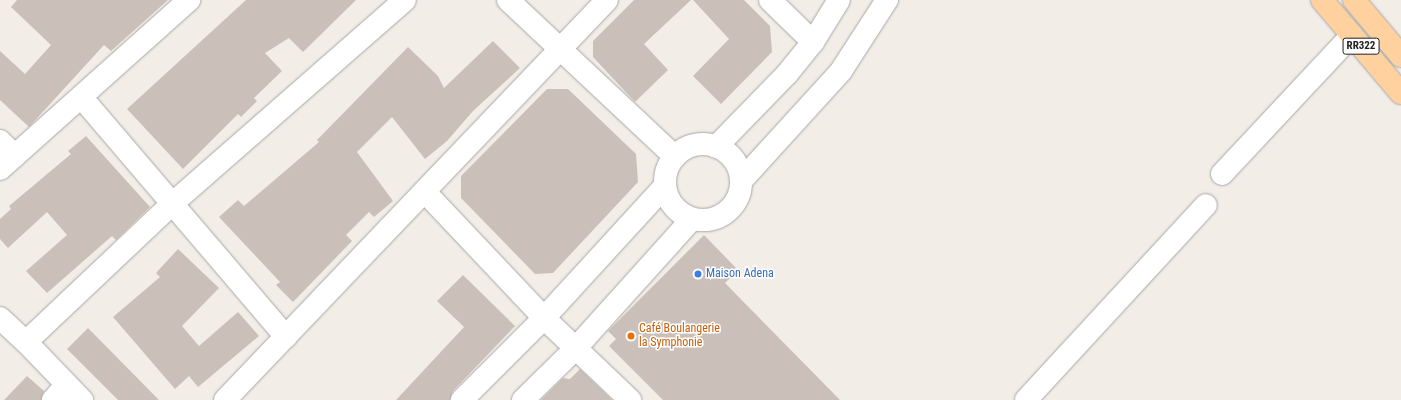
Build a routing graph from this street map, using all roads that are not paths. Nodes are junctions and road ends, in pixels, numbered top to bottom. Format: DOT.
graph roads {
  1 [pos="189,0"];
  2 [pos="405,0"];
  3 [pos="508,0"];
  4 [pos="607,0"];
  5 [pos="770,0"];
  6 [pos="840,0"];
  7 [pos="887,0"];
  8 [pos="1322,0"];
  9 [pos="1354,0"];
  10 [pos="1352,35"];
  11 [pos="813,42"];
  12 [pos="560,48"];
  13 [pos="1401,56"];
  14 [pos="1401,93"];
  15 [pos="82,98"];
  16 [pos="0,141"];
  17 [pos="716,147"];
  18 [pos="675,157"];
  19 [pos="8,163"];
  20 [pos="1222,174"];
  21 [pos="741,181"];
  22 [pos="665,186"];
  23 [pos="425,192"];
  24 [pos="174,202"];
  25 [pos="1206,205"];
  26 [pos="692,219"];
  27 [pos="0,318"];
  28 [pos="544,318"];
  29 [pos="286,337"];
  30 [pos="26,342"];
  31 [pos="576,349"];
  32 [pos="60,393"];
  33 [pos="231,398"];
  34 [pos="82,400"];
  35 [pos="462,400"];
  36 [pos="523,400"];
  37 [pos="630,400"];
  38 [pos="1026,400"];
  1 -- 15 [label="street"];
  2 -- 24 [label="street"];
  3 -- 12 [label="street"];
  4 -- 12 [label="street"];
  5 -- 11 [label="street"];
  6 -- 11 [label="street"];
  7 -- 21 [label="street"];
  8 -- 10 [label="main road, RR322"];
  9 -- 13 [label="main road, RR322"];
  10 -- 14 [label="main road, RR322"];
  10 -- 20 [label="street"];
  11 -- 17 [label="street"];
  12 -- 18 [label="street"];
  12 -- 23 [label="street"];
  15 -- 19 [label="street"];
  15 -- 24 [label="street"];
  16 -- 19 [label="street"];
  17 -- 18 [label="street"];
  17 -- 21 [label="street"];
  18 -- 22 [label="street"];
  21 -- 26 [label="street"];
  22 -- 26 [label="street"];
  22 -- 28 [label="street"];
  23 -- 28 [label="street"];
  23 -- 29 [label="street"];
  24 -- 29 [label="street"];
  24 -- 30 [label="street"];
  25 -- 38 [label="street"];
  26 -- 31 [label="street"];
  27 -- 30 [label="street"];
  28 -- 31 [label="street"];
  28 -- 35 [label="street"];
  29 -- 33 [label="street"];
  30 -- 32 [label="street"];
  31 -- 36 [label="street"];
  31 -- 37 [label="street"];
  32 -- 34 [label="street"];
}
